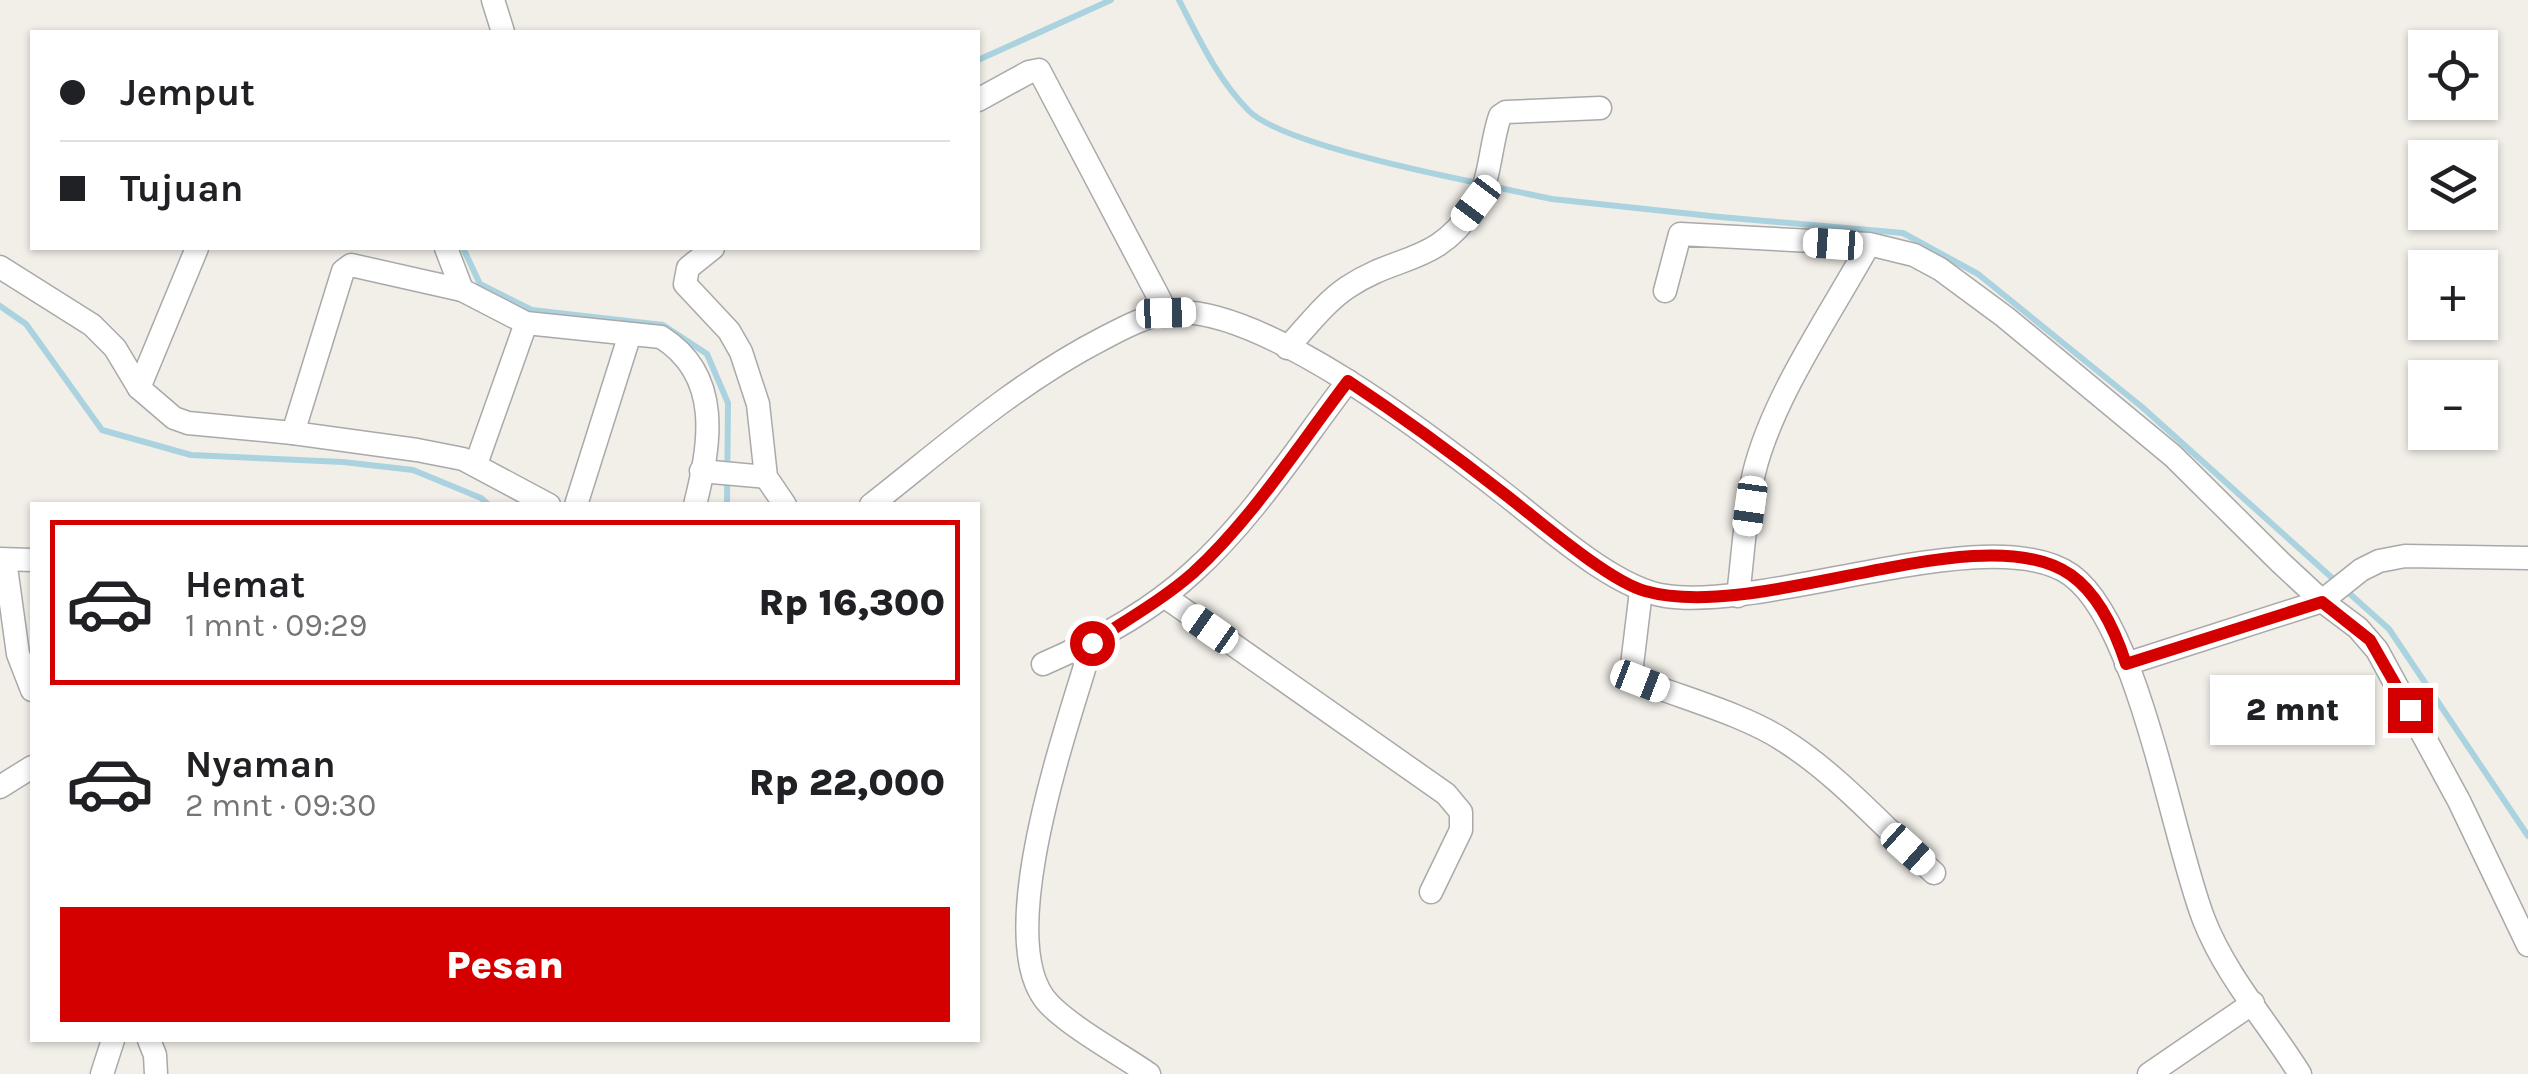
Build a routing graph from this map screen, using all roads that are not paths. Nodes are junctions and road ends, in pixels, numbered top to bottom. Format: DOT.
graph roads {
  1 [pos="493,0"];
  2 [pos="501,30"];
  3 [pos="980,99"];
  4 [pos="1600,108"];
  5 [pos="1868,246"];
  6 [pos="196,250"];
  7 [pos="447,250"];
  8 [pos="710,250"];
  9 [pos="0,267"];
  10 [pos="462,290"];
  11 [pos="1665,291"];
  12 [pos="1166,313"];
  13 [pos="526,323"];
  14 [pos="630,334"];
  15 [pos="1288,348"];
  16 [pos="1348,381"];
  17 [pos="140,388"];
  18 [pos="292,433"];
  19 [pos="476,464"];
  20 [pos="701,471"];
  21 [pos="762,478"];
  22 [pos="895,497"];
  23 [pos="544,502"];
  24 [pos="577,502"];
  25 [pos="696,502"];
  26 [pos="782,502"];
  27 [pos="2528,558"];
  28 [pos="3,559"];
  29 [pos="30,560"];
  30 [pos="1642,590"];
  31 [pos="1164,596"];
  32 [pos="1738,596"];
  33 [pos="2326,598"];
  34 [pos="1092,643"];
  35 [pos="1043,664"];
  36 [pos="2126,664"];
  37 [pos="30,685"];
  38 [pos="30,768"];
  39 [pos="0,787"];
  40 [pos="1934,873"];
  41 [pos="1431,892"];
  42 [pos="2528,945"];
  43 [pos="2253,1003"];
  44 [pos="112,1042"];
  45 [pos="150,1042"];
  46 [pos="102,1074"];
  47 [pos="156,1074"];
  48 [pos="1149,1074"];
  49 [pos="2149,1074"];
  50 [pos="2300,1074"];
  1 -- 2 [label="street"];
  3 -- 12 [label="street"];
  4 -- 15 [label="street"];
  5 -- 11 [label="street"];
  5 -- 32 [label="street"];
  5 -- 33 [label="street"];
  6 -- 17 [label="street"];
  7 -- 10 [label="street"];
  8 -- 21 [label="street"];
  9 -- 17 [label="street"];
  10 -- 13 [label="street"];
  10 -- 18 [label="street"];
  12 -- 15 [label="street"];
  12 -- 22 [label="street"];
  13 -- 14 [label="street"];
  13 -- 19 [label="street"];
  14 -- 20 [label="street"];
  14 -- 24 [label="street"];
  15 -- 16 [label="street"];
  16 -- 30 [label="street"];
  16 -- 31 [label="street"];
  17 -- 18 [label="street"];
  18 -- 19 [label="street"];
  19 -- 23 [label="street"];
  20 -- 21 [label="street"];
  20 -- 25 [label="street"];
  21 -- 26 [label="street"];
  27 -- 33 [label="street"];
  28 -- 29 [label="street"];
  28 -- 37 [label="street"];
  30 -- 32 [label="street"];
  30 -- 40 [label="street"];
  31 -- 34 [label="street"];
  31 -- 41 [label="street"];
  32 -- 36 [label="street"];
  33 -- 36 [label="street"];
  33 -- 42 [label="street"];
  34 -- 35 [label="street"];
  34 -- 48 [label="street"];
  36 -- 43 [label="street"];
  38 -- 39 [label="street"];
  43 -- 49 [label="street"];
  43 -- 50 [label="street"];
  44 -- 46 [label="street"];
  45 -- 47 [label="street"];
}
